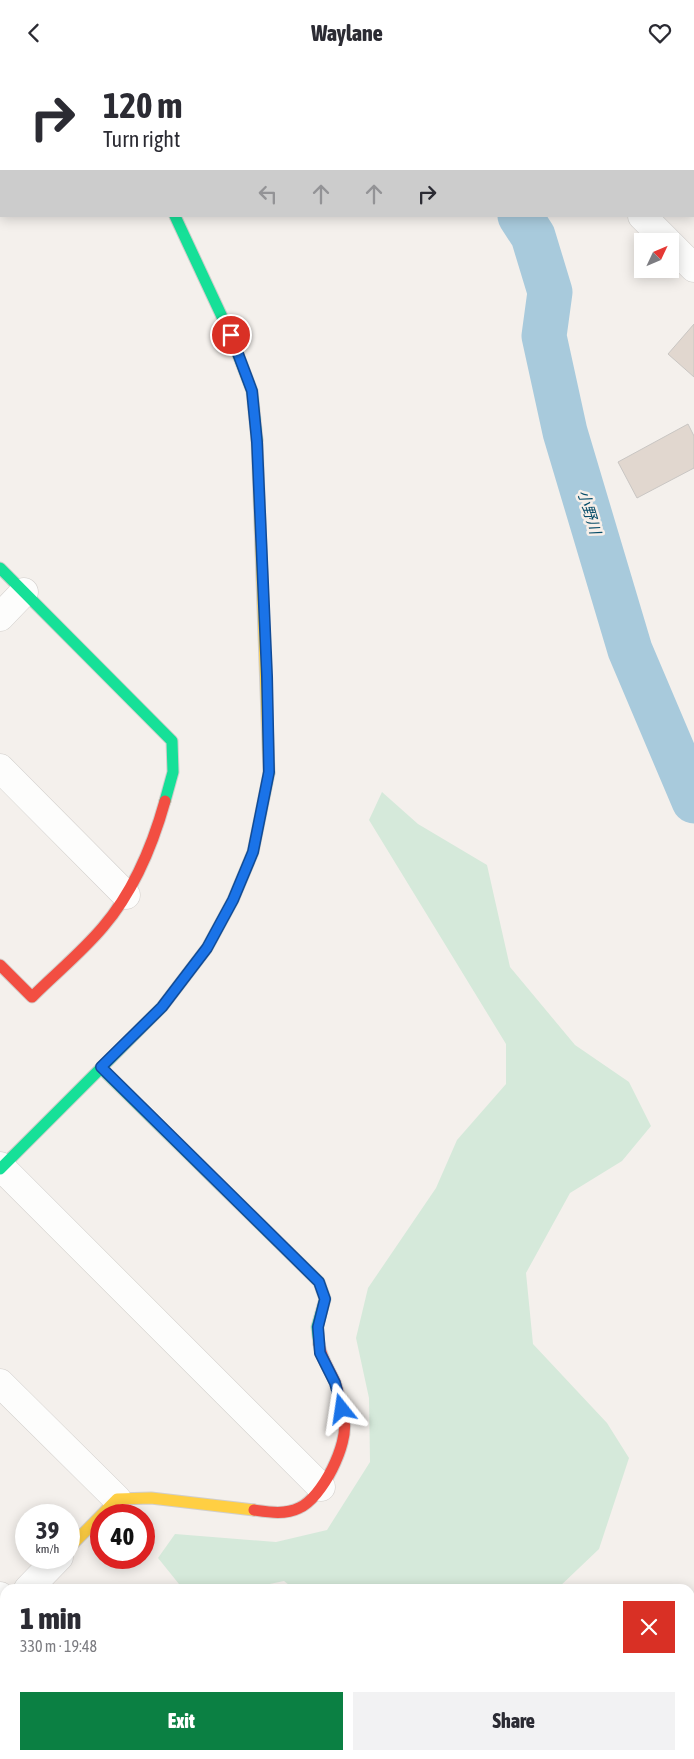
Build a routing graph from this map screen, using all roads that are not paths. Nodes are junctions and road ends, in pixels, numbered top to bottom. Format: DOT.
graph roads {
  1 [pos="175,217"];
  2 [pos="643,217"];
  3 [pos="659,233"];
  4 [pos="679,253"];
  5 [pos="694,268"];
  6 [pos="0,568"];
  7 [pos="24,592"];
  8 [pos="0,617"];
  9 [pos="0,768"];
  10 [pos="126,895"];
  11 [pos="0,965"];
  12 [pos="101,1067"];
  13 [pos="0,1167"];
  14 [pos="0,1383"];
  15 [pos="321,1487"];
  16 [pos="117,1499"];
  17 [pos="80,1537"];
  18 [pos="47,1569"];
  19 [pos="33,1584"];
  1 -- 12 [label="street"];
  2 -- 3 [label="street"];
  4 -- 5 [label="street"];
  6 -- 7 [label="street"];
  7 -- 8 [label="street"];
  7 -- 10 [label="street"];
  9 -- 10 [label="street"];
  10 -- 11 [label="street"];
  12 -- 13 [label="street"];
  12 -- 15 [label="street"];
  13 -- 15 [label="street"];
  14 -- 16 [label="street"];
  15 -- 16 [label="street"];
  16 -- 17 [label="street"];
  18 -- 19 [label="street"];
}
